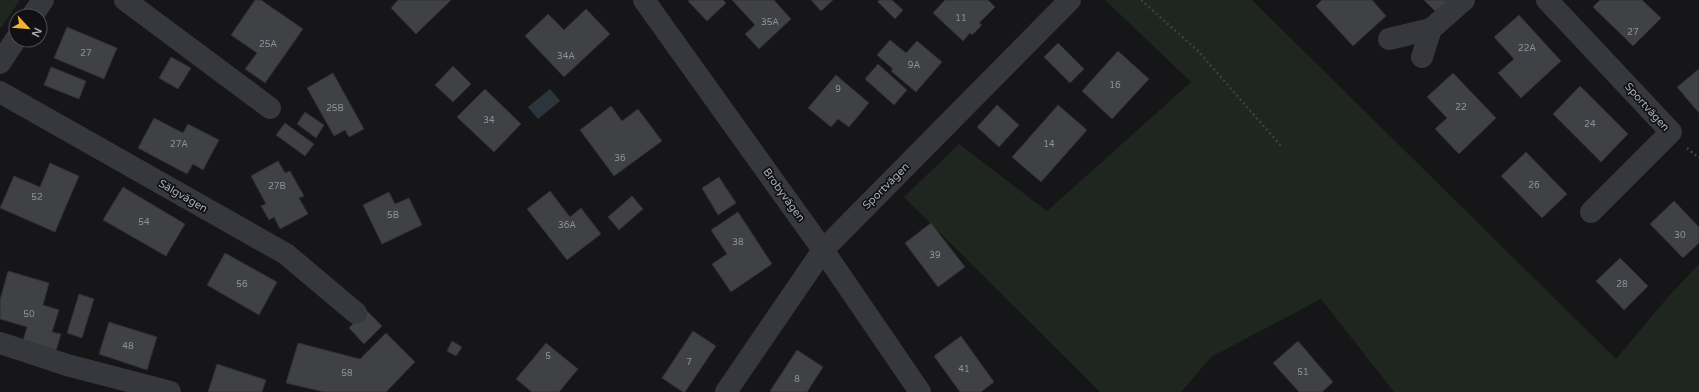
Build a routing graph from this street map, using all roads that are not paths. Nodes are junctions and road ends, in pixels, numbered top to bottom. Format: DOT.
graph roads {
  1 [pos="125,0"];
  2 [pos="644,0"];
  3 [pos="1070,0"];
  4 [pos="1464,0"];
  5 [pos="1547,0"];
  6 [pos="1432,29"];
  7 [pos="1389,39"];
  8 [pos="9,48"];
  9 [pos="1422,57"];
  10 [pos="0,61"];
  11 [pos="0,92"];
  12 [pos="270,108"];
  13 [pos="1591,212"];
  14 [pos="823,250"];
  15 [pos="356,314"];
  16 [pos="0,343"];
  17 [pos="170,392"];
  18 [pos="726,392"];
  19 [pos="920,392"];
  1 -- 12 [label="street"];
  2 -- 14 [label="street, Brobyvägen"];
  3 -- 14 [label="street, Sportvägen"];
  4 -- 6 [label="street"];
  5 -- 13 [label="street, Sportvägen"];
  6 -- 7 [label="street"];
  6 -- 9 [label="street"];
  8 -- 10 [label="street"];
  11 -- 15 [label="street, Sälgvägen"];
  14 -- 18 [label="street, Sportvägen"];
  14 -- 19 [label="street, Brobyvägen"];
  16 -- 17 [label="street"];
}
